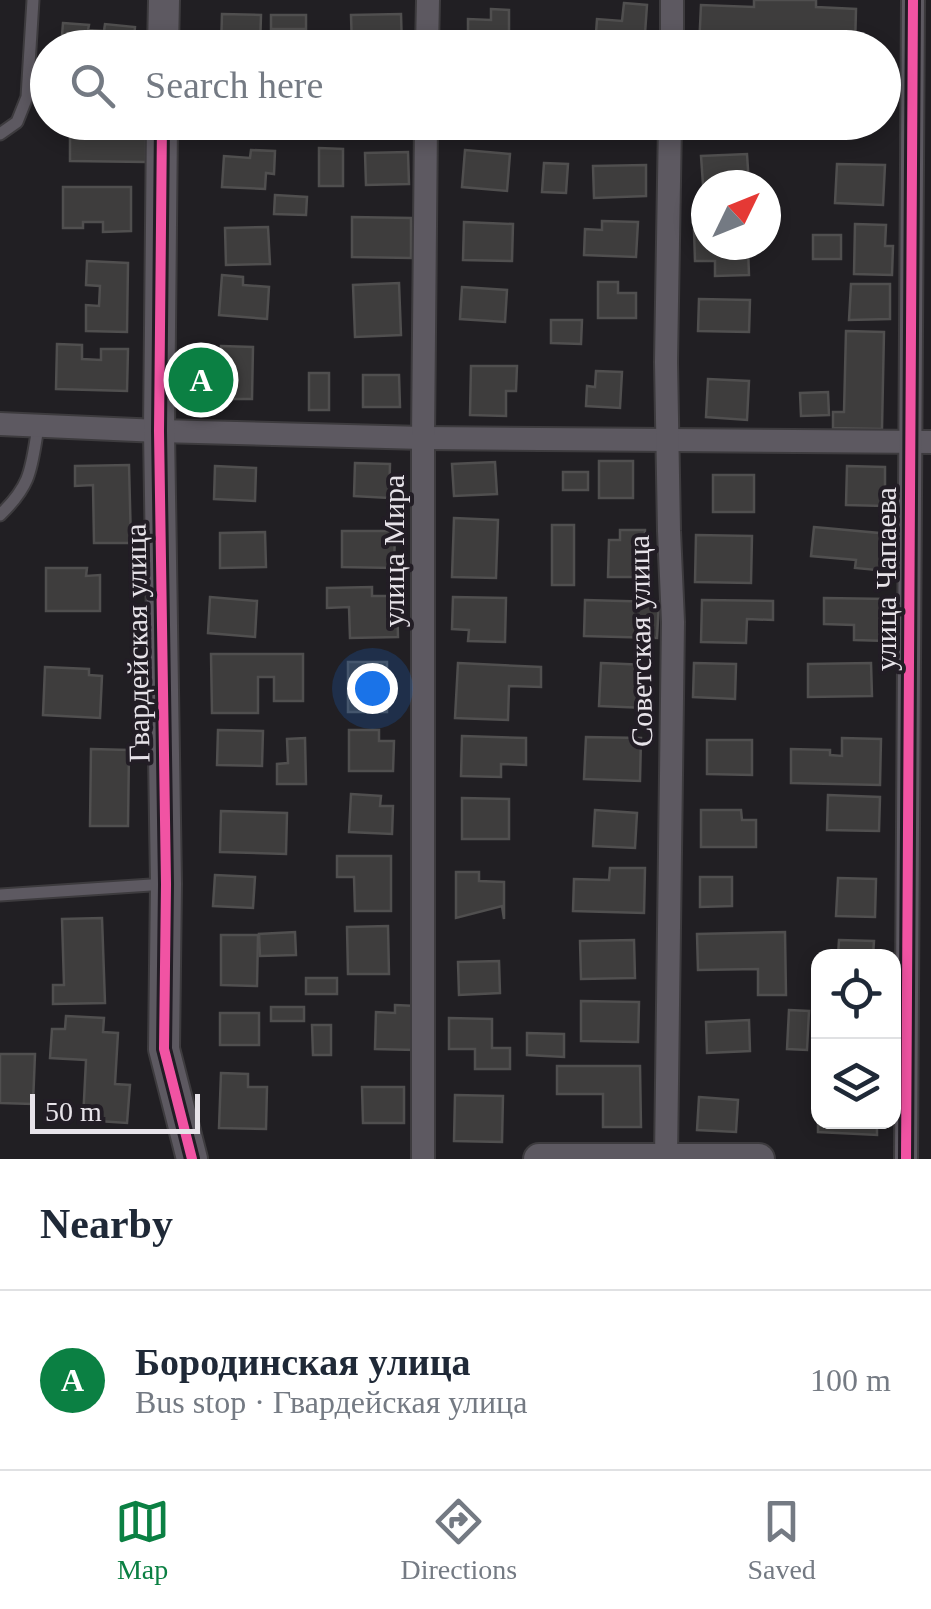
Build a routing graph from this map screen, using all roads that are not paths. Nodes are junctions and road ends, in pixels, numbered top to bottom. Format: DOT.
graph roads {
  1 [pos="33,0"];
  2 [pos="164,0"];
  3 [pos="428,0"];
  4 [pos="672,0"];
  5 [pos="913,0"];
  6 [pos="31,30"];
  7 [pos="163,30"];
  8 [pos="427,30"];
  9 [pos="672,30"];
  10 [pos="30,48"];
  11 [pos="0,134"];
  12 [pos="162,140"];
  13 [pos="426,140"];
  14 [pos="670,140"];
  15 [pos="0,424"];
  16 [pos="38,427"];
  17 [pos="159,431"];
  18 [pos="422,438"];
  19 [pos="668,438"];
  20 [pos="921,442"];
  21 [pos="0,515"];
  22 [pos="166,884"];
  23 [pos="0,895"];
  24 [pos="666,1158"];
  25 [pos="192,1159"];
  26 [pos="422,1159"];
  27 [pos="539,1159"];
  28 [pos="758,1159"];
  29 [pos="906,1159"];
  1 -- 6 [label="lane"];
  2 -- 7 [label="street"];
  3 -- 8 [label="street"];
  4 -- 9 [label="street"];
  5 -- 20 [label="street, улица Чапаева"];
  10 -- 11 [label="lane"];
  12 -- 17 [label="street, Гвардейская улица"];
  13 -- 18 [label="street, улица Мира"];
  14 -- 19 [label="street, Советская улица"];
  15 -- 16 [label="street"];
  16 -- 17 [label="street"];
  16 -- 21 [label="lane"];
  17 -- 18 [label="street"];
  17 -- 22 [label="street, Гвардейская улица"];
  18 -- 19 [label="street"];
  18 -- 26 [label="street, улица Мира"];
  19 -- 20 [label="street"];
  19 -- 24 [label="street, Советская улица"];
  20 -- 29 [label="street, улица Чапаева"];
  22 -- 23 [label="lane"];
  22 -- 25 [label="street, Гвардейская улица"];
  24 -- 27 [label="street"];
  24 -- 28 [label="street"];
}
